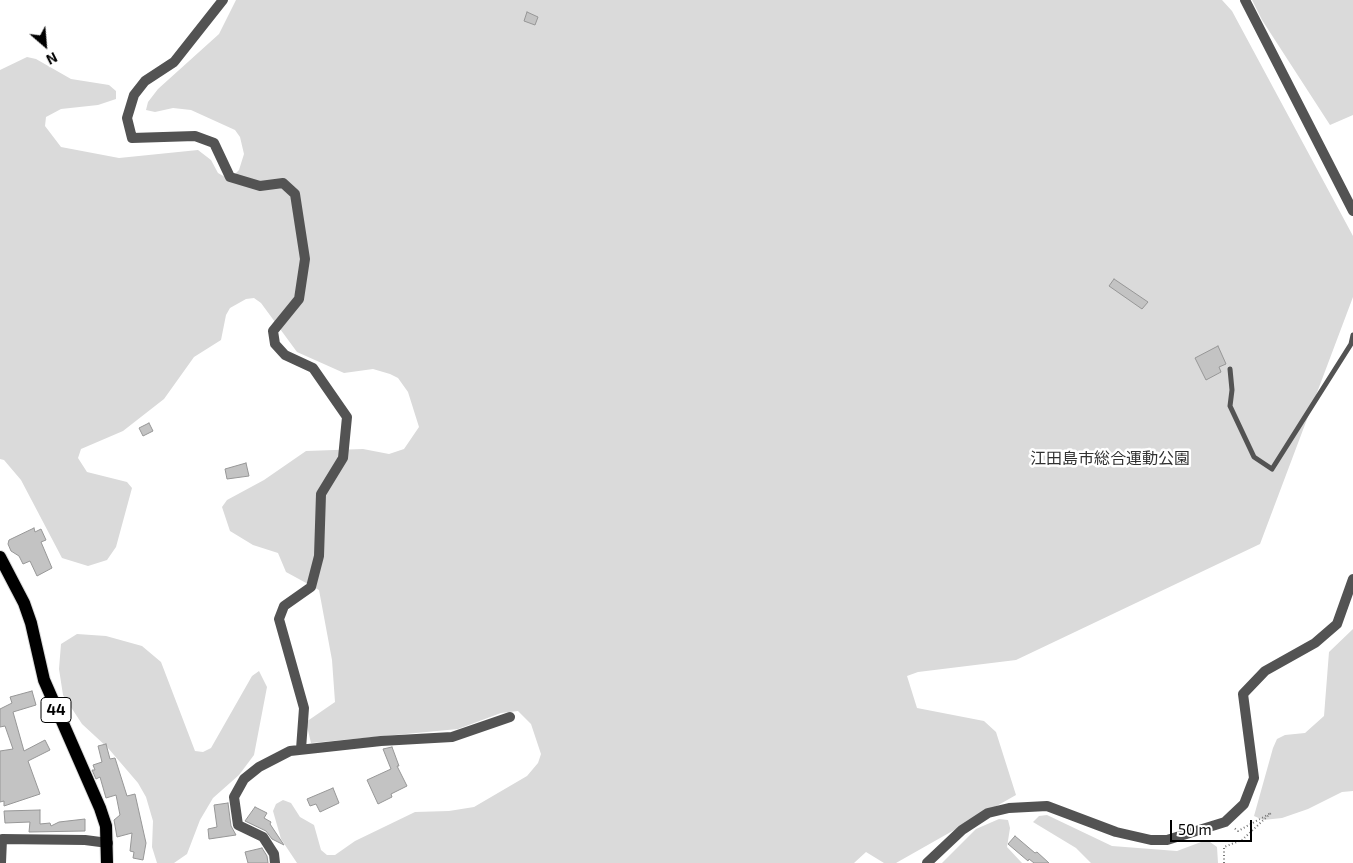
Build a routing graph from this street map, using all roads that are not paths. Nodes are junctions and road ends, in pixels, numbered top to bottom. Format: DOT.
graph roads {
  1 [pos="223,0"];
  2 [pos="1245,0"];
  3 [pos="1353,211"];
  4 [pos="1353,335"];
  5 [pos="1230,368"];
  6 [pos="0,557"];
  7 [pos="1353,579"];
  8 [pos="510,717"];
  9 [pos="301,749"];
  10 [pos="108,843"];
  11 [pos="1,863"];
  12 [pos="107,863"];
  13 [pos="275,863"];
  14 [pos="927,863"];
  1 -- 9 [label="street"];
  2 -- 3 [label="street"];
  4 -- 5 [label="lane"];
  6 -- 10 [label="main road, 44"];
  7 -- 14 [label="street"];
  8 -- 9 [label="street"];
  9 -- 13 [label="street"];
  10 -- 11 [label="street"];
  10 -- 12 [label="main road, 44"];
}
